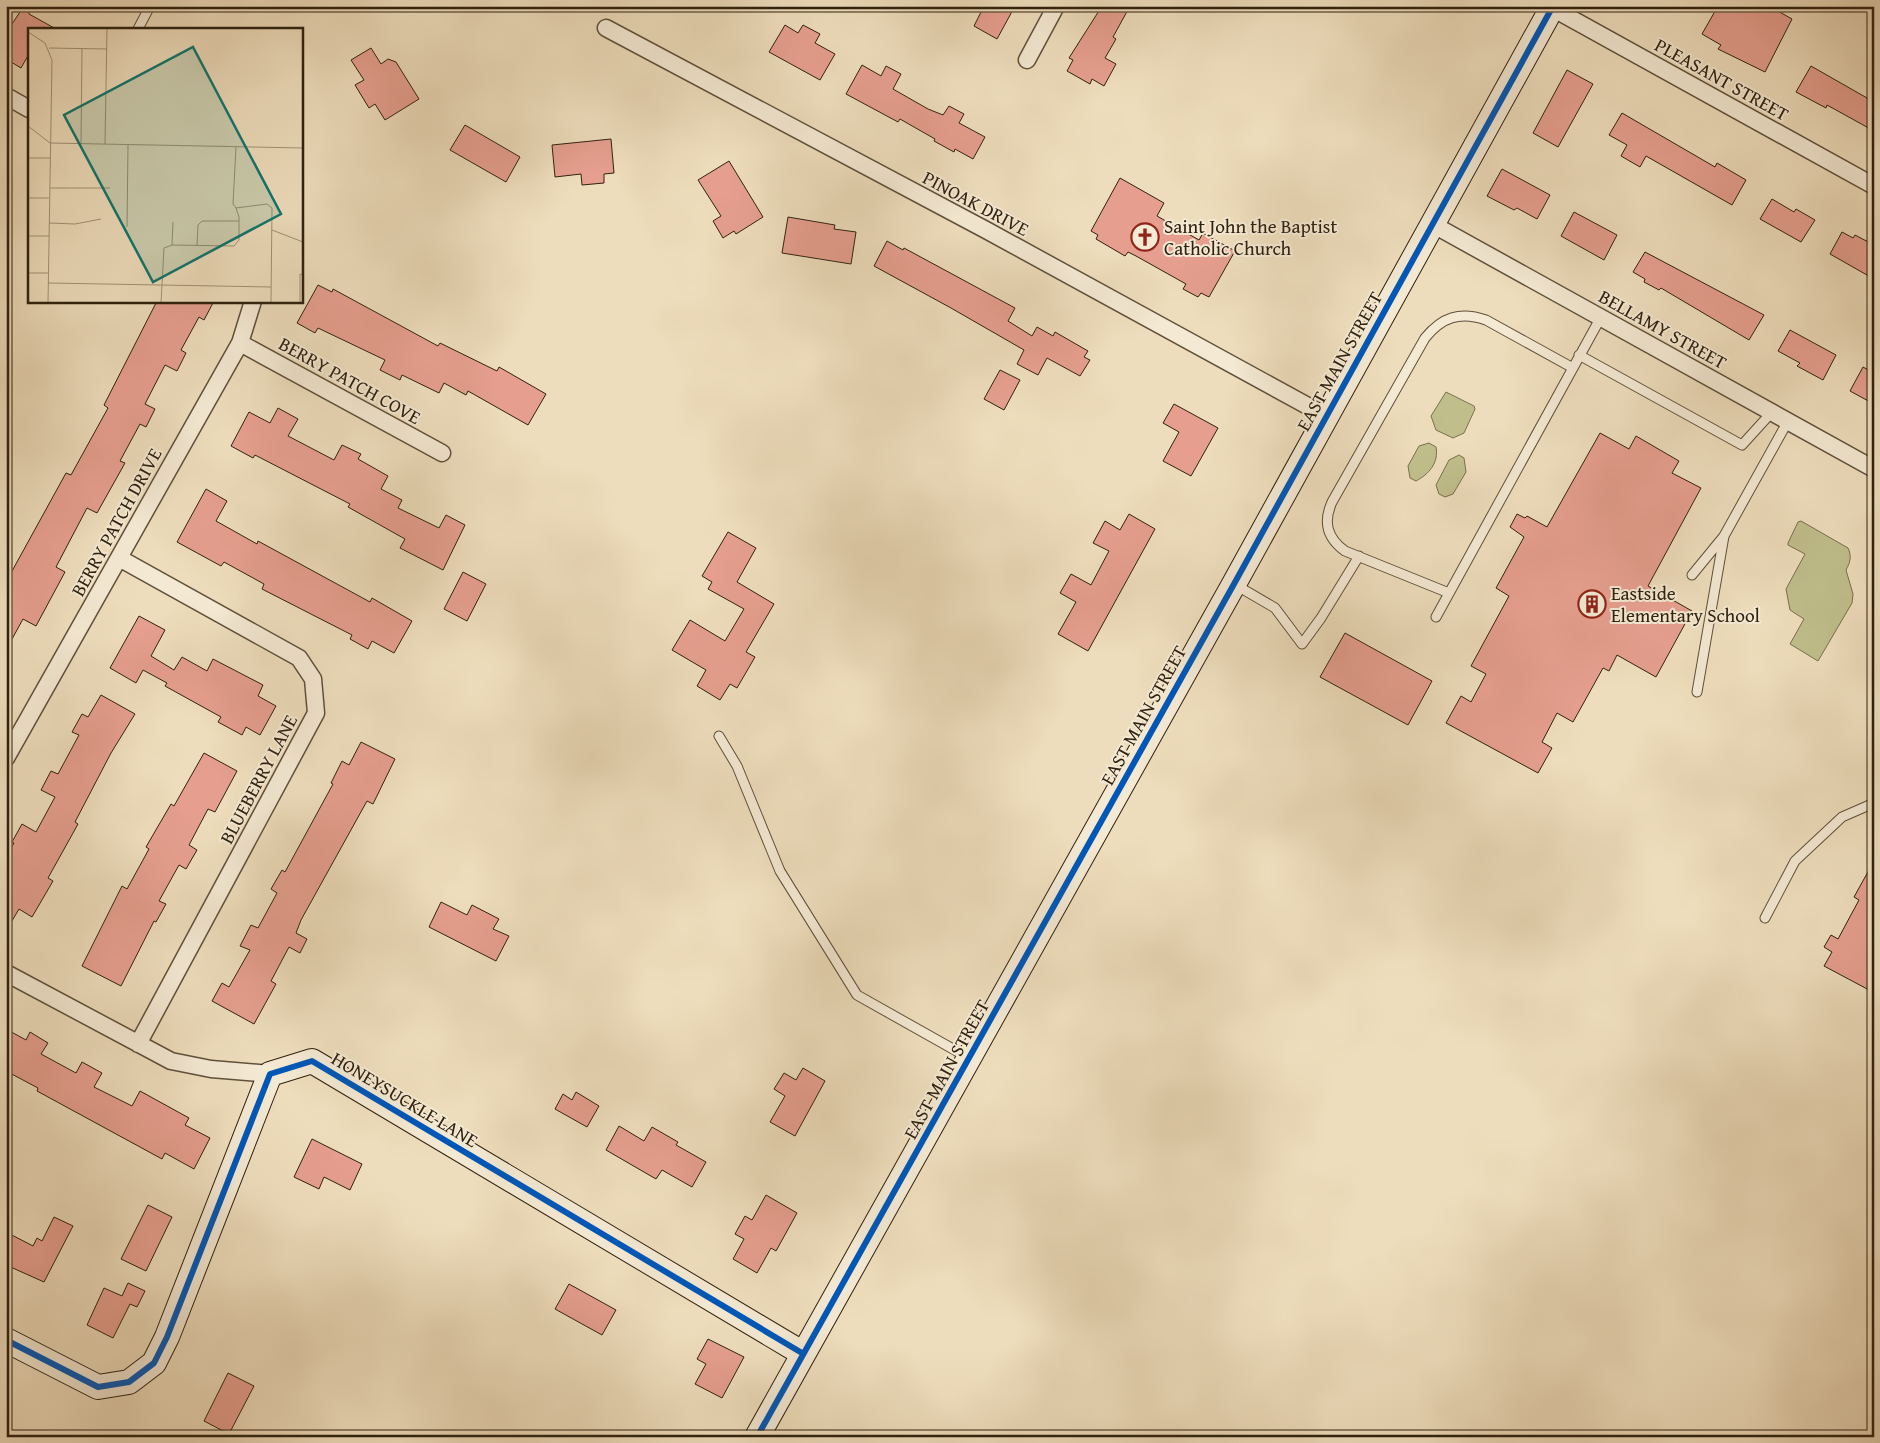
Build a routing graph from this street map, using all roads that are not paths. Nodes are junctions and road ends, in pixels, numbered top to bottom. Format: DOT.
graph roads {
  1 [pos="150,6"];
  2 [pos="1056,6"];
  3 [pos="1552,7"];
  4 [pos="139,28"];
  5 [pos="606,28"];
  6 [pos="1027,60"];
  7 [pos="6,96"];
  8 [pos="28,108"];
  9 [pos="1874,186"];
  10 [pos="1432,224"];
  11 [pos="253,302"];
  12 [pos="1601,317"];
  13 [pos="240,343"];
  14 [pos="1580,356"];
  15 [pos="1573,368"];
  16 [pos="1772,412"];
  17 [pos="1326,416"];
  18 [pos="1788,421"];
  19 [pos="442,453"];
  20 [pos="1874,468"];
  21 [pos="1724,536"];
  22 [pos="1359,556"];
  23 [pos="119,558"];
  24 [pos="1692,575"];
  25 [pos="1234,584"];
  26 [pos="1449,593"];
  27 [pos="1436,617"];
  28 [pos="1697,692"];
  29 [pos="719,736"];
  30 [pos="6,758"];
  31 [pos="1874,803"];
  32 [pos="1765,918"];
  33 [pos="6,973"];
  34 [pos="138,1044"];
  35 [pos="969,1058"];
  36 [pos="270,1074"];
  37 [pos="6,1340"];
  38 [pos="802,1353"];
  39 [pos="757,1437"];
  1 -- 4 [label="lane"];
  2 -- 6 [label="street"];
  3 -- 9 [label="street, PLEASANT STREET"];
  3 -- 10 [label="street, EAST MAIN STREET"];
  5 -- 17 [label="street, PINOAK DRIVE"];
  7 -- 8 [label="street"];
  10 -- 12 [label="street, BELLAMY STREET"];
  10 -- 17 [label="street, EAST MAIN STREET"];
  11 -- 13 [label="street, BERRY PATCH DRIVE"];
  12 -- 14 [label="lane"];
  12 -- 16 [label="street, BELLAMY STREET"];
  13 -- 19 [label="street, BERRY PATCH COVE"];
  13 -- 23 [label="street, BERRY PATCH DRIVE"];
  14 -- 15 [label="lane"];
  14 -- 16 [label="lane"];
  15 -- 22 [label="lane"];
  15 -- 26 [label="lane"];
  16 -- 18 [label="street, BELLAMY STREET"];
  17 -- 25 [label="street, EAST MAIN STREET"];
  18 -- 20 [label="street, BELLAMY STREET"];
  18 -- 21 [label="lane"];
  21 -- 24 [label="lane"];
  21 -- 28 [label="lane"];
  22 -- 25 [label="lane"];
  22 -- 26 [label="lane"];
  23 -- 30 [label="street, BERRY PATCH DRIVE"];
  23 -- 34 [label="street, BLUEBERRY LANE"];
  25 -- 35 [label="street, EAST MAIN STREET"];
  26 -- 27 [label="lane"];
  29 -- 35 [label="lane"];
  31 -- 32 [label="lane"];
  33 -- 34 [label="street"];
  34 -- 36 [label="street"];
  35 -- 38 [label="street, EAST MAIN STREET"];
  36 -- 37 [label="street"];
  36 -- 38 [label="street, HONEYSUCKLE LANE"];
  38 -- 39 [label="street, EAST MAIN STREET"];
}
